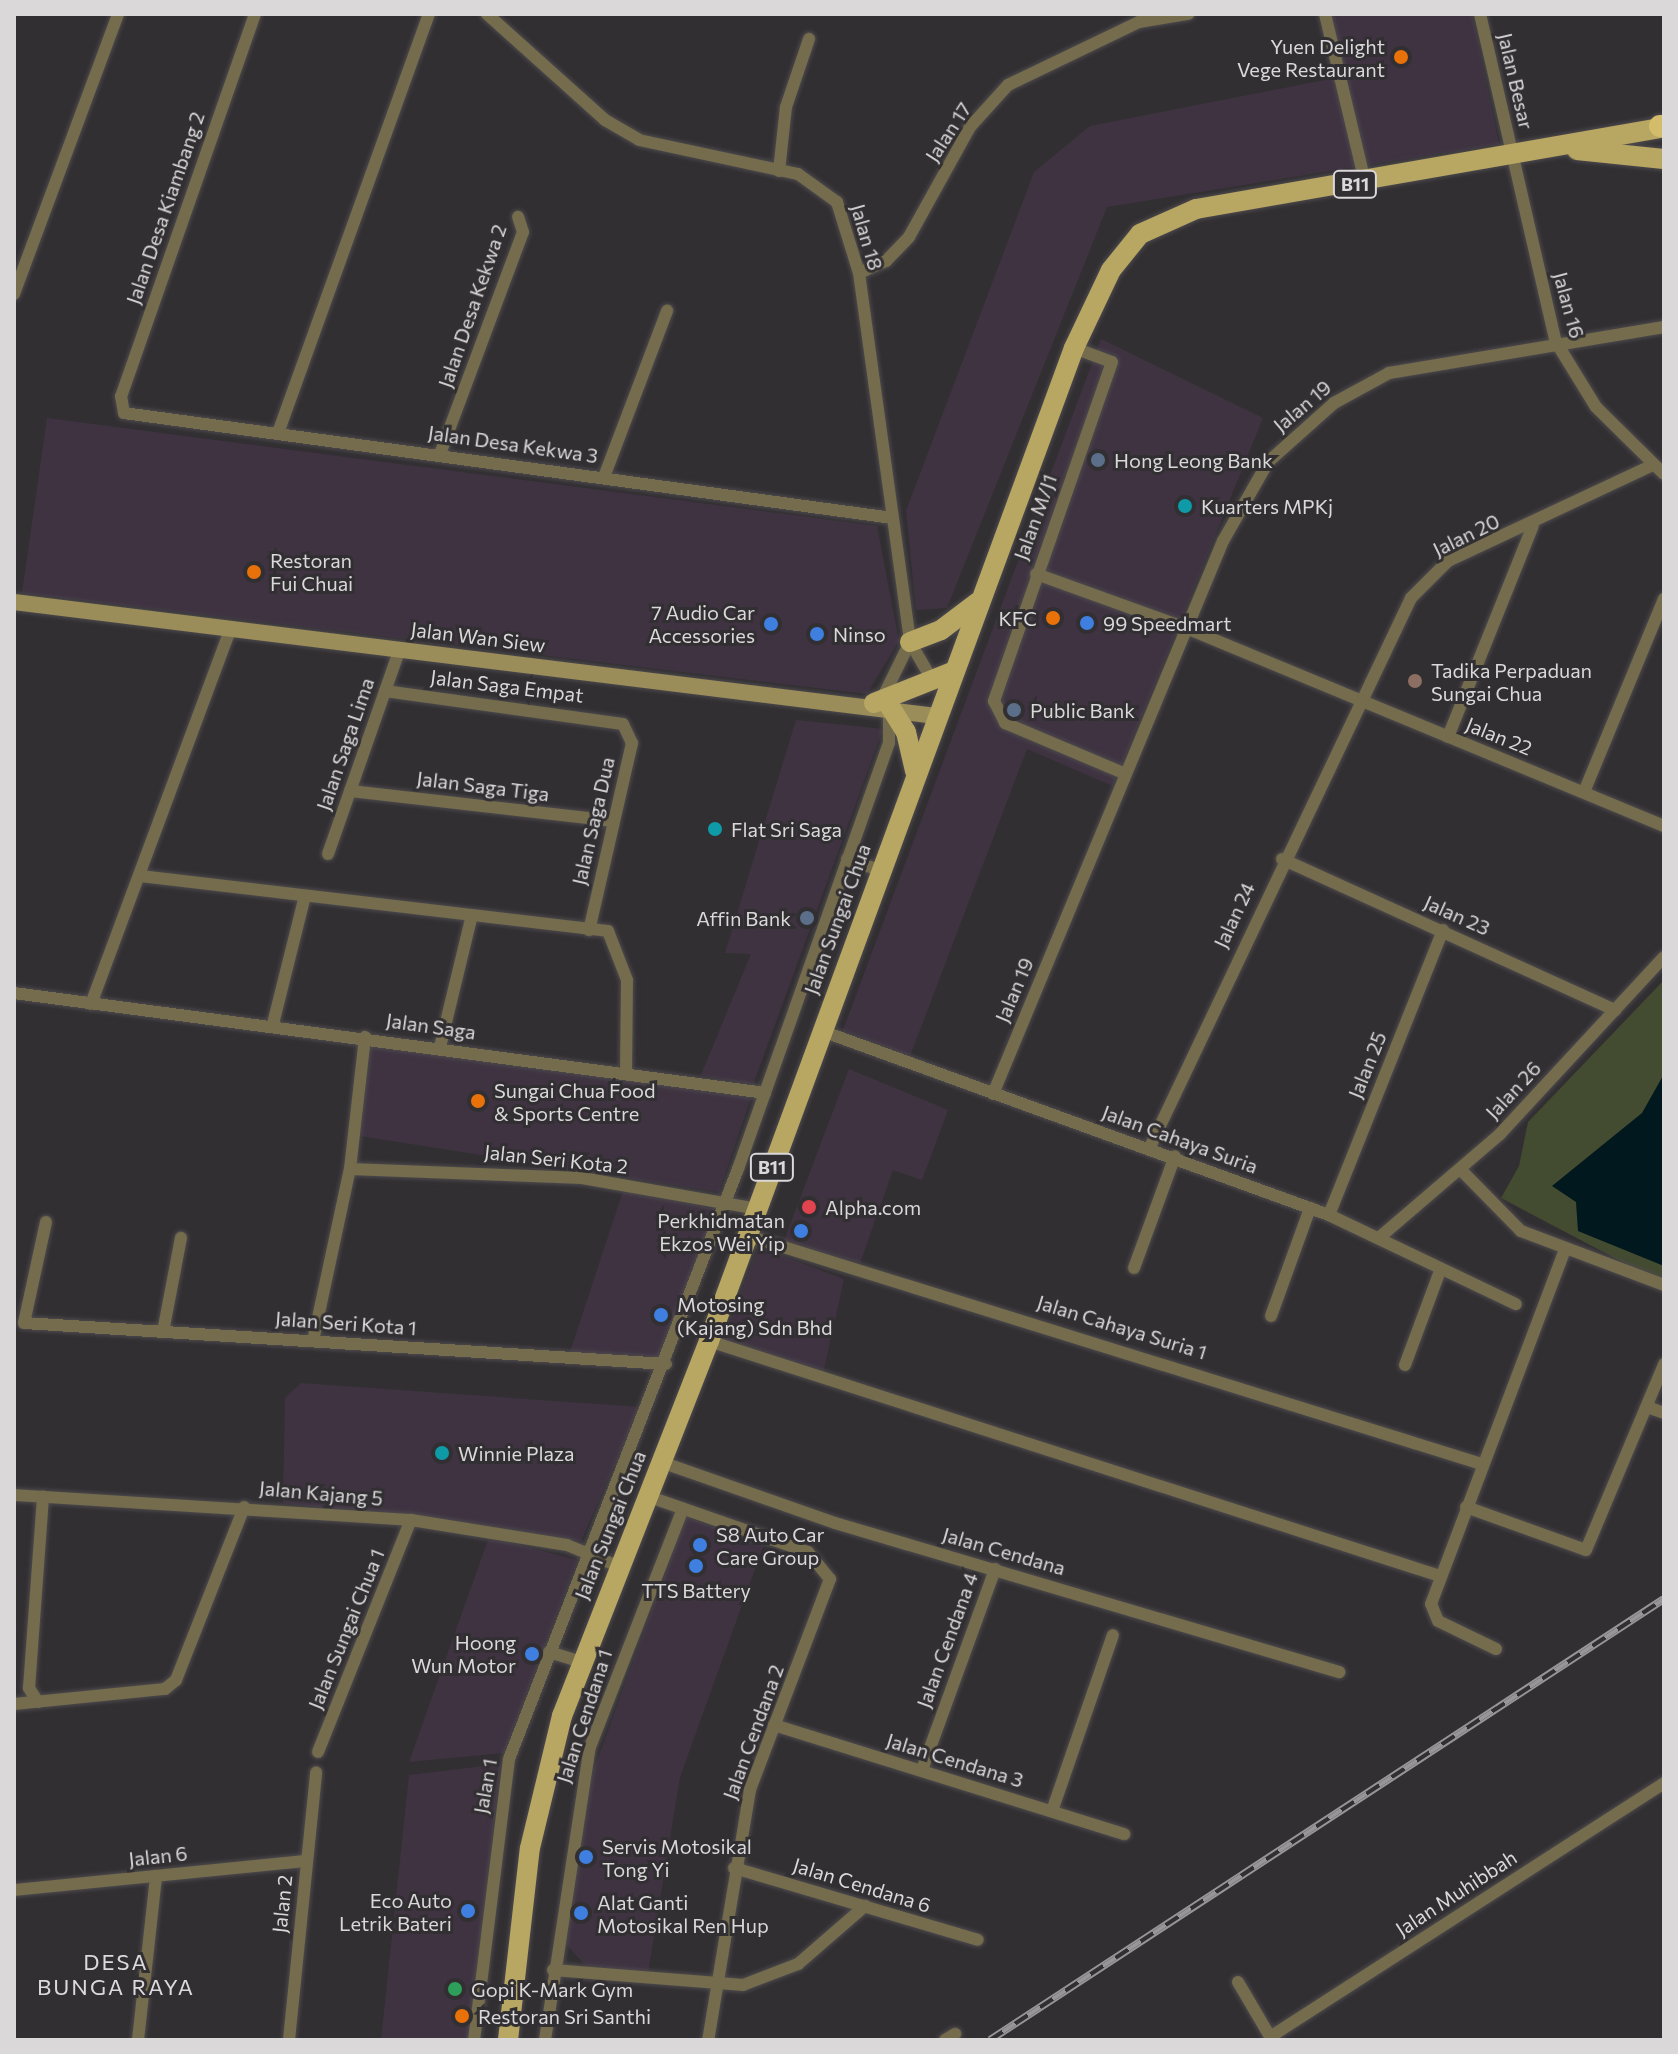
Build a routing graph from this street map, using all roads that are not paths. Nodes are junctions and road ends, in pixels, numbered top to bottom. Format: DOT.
graph roads {
  1 [pos="118,14"];
  2 [pos="255,14"];
  3 [pos="429,14"];
  4 [pos="487,14"];
  5 [pos="1188,14"];
  6 [pos="1325,14"];
  7 [pos="1480,14"];
  8 [pos="809,39"];
  9 [pos="1663,126"];
  10 [pos="1551,150"];
  11 [pos="1514,157"];
  12 [pos="1664,159"];
  13 [pos="779,171"];
  14 [pos="1365,182"];
  15 [pos="518,217"];
  16 [pos="859,273"];
  17 [pos="14,294"];
  18 [pos="667,311"];
  19 [pos="1664,327"];
  20 [pos="1556,342"];
  21 [pos="1074,348"];
  22 [pos="126,415"];
  23 [pos="278,433"];
  24 [pos="440,454"];
  25 [pos="1651,466"];
  26 [pos="1664,474"];
  27 [pos="604,477"];
  28 [pos="893,518"];
  29 [pos="1533,526"];
  30 [pos="1036,574"];
  31 [pos="1664,599"];
  32 [pos="14,602"];
  33 [pos="978,602"];
  34 [pos="231,628"];
  35 [pos="1186,628"];
  36 [pos="1649,634"];
  37 [pos="1664,640"];
  38 [pos="910,642"];
  39 [pos="400,648"];
  40 [pos="385,691"];
  41 [pos="937,698"];
  42 [pos="1357,701"];
  43 [pos="882,704"];
  44 [pos="623,724"];
  45 [pos="1448,737"];
  46 [pos="1126,774"];
  47 [pos="915,775"];
  48 [pos="350,791"];
  49 [pos="1584,792"];
  50 [pos="612,821"];
  51 [pos="1664,826"];
  52 [pos="328,854"];
  53 [pos="847,859"];
  54 [pos="1282,859"];
  55 [pos="879,870"];
  56 [pos="140,876"];
  57 [pos="304,900"];
  58 [pos="471,919"];
  59 [pos="589,930"];
  60 [pos="1443,930"];
  61 [pos="1664,957"];
  62 [pos="14,993"];
  63 [pos="91,1004"];
  64 [pos="1615,1010"];
  65 [pos="273,1024"];
  66 [pos="822,1031"];
  67 [pos="365,1037"];
  68 [pos="440,1047"];
  69 [pos="626,1074"];
  70 [pos="765,1093"];
  71 [pos="993,1094"];
  72 [pos="1150,1147"];
  73 [pos="1175,1156"];
  74 [pos="350,1169"];
  75 [pos="1461,1170"];
  76 [pos="725,1203"];
  77 [pos="1310,1208"];
  78 [pos="757,1209"];
  79 [pos="1329,1215"];
  80 [pos="46,1222"];
  81 [pos="748,1236"];
  82 [pos="1380,1237"];
  83 [pos="181,1238"];
  84 [pos="1564,1252"];
  85 [pos="1134,1268"];
  86 [pos="1440,1271"];
  87 [pos="1664,1285"];
  88 [pos="1516,1304"];
  89 [pos="1271,1316"];
  90 [pos="163,1332"];
  91 [pos="313,1341"];
  92 [pos="709,1341"];
  93 [pos="666,1364"];
  94 [pos="1664,1364"];
  95 [pos="1405,1365"];
  96 [pos="1647,1407"];
  97 [pos="1664,1413"];
  98 [pos="661,1462"];
  99 [pos="1482,1464"];
  100 [pos="14,1495"];
  101 [pos="647,1496"];
  102 [pos="43,1497"];
  103 [pos="244,1507"];
  104 [pos="1466,1507"];
  105 [pos="683,1509"];
  106 [pos="411,1520"];
  107 [pos="587,1552"];
  108 [pos="618,1566"];
  109 [pos="995,1569"];
  110 [pos="1440,1576"];
  111 [pos="1113,1635"];
  112 [pos="1496,1649"];
  113 [pos="549,1652"];
  114 [pos="581,1662"];
  115 [pos="1339,1672"];
  116 [pos="38,1702"];
  117 [pos="14,1704"];
  118 [pos="774,1725"];
  119 [pos="318,1752"];
  120 [pos="922,1770"];
  121 [pos="316,1772"];
  122 [pos="1664,1783"];
  123 [pos="1052,1811"];
  124 [pos="1124,1834"];
  125 [pos="307,1861"];
  126 [pos="734,1868"];
  127 [pos="156,1876"];
  128 [pos="14,1890"];
  129 [pos="865,1906"];
  130 [pos="978,1940"];
  131 [pos="553,1970"];
  132 [pos="1238,1982"];
  133 [pos="714,1985"];
  134 [pos="1271,2038"];
  135 [pos="138,2040"];
  136 [pos="289,2040"];
  137 [pos="474,2040"];
  138 [pos="508,2040"];
  139 [pos="545,2040"];
  140 [pos="708,2040"];
  1 -- 17 [label="street"];
  2 -- 22 [label="street, Jalan Desa Kiambang 2"];
  3 -- 23 [label="street"];
  4 -- 13 [label="street, Jalan 18"];
  5 -- 16 [label="street, Jalan 17"];
  6 -- 14 [label="street"];
  7 -- 11 [label="street, Jalan Besar"];
  8 -- 13 [label="street"];
  9 -- 10 [label="main road, B11"];
  10 -- 11 [label="main road, B11"];
  10 -- 12 [label="main road, B11"];
  11 -- 14 [label="main road, B11"];
  11 -- 20 [label="street, Jalan 16"];
  13 -- 16 [label="street, Jalan 18"];
  14 -- 21 [label="main road, B11"];
  15 -- 24 [label="street, Jalan Desa Kekwa 2"];
  16 -- 28 [label="street, Jalan 18"];
  18 -- 27 [label="street"];
  19 -- 20 [label="street, Jalan 19"];
  20 -- 25 [label="street, Jalan 16"];
  20 -- 35 [label="street, Jalan 19"];
  21 -- 30 [label="street, Jalan M/J1"];
  21 -- 33 [label="main road, B11"];
  22 -- 23 [label="street, Jalan Desa Kekwa 3"];
  23 -- 24 [label="street, Jalan Desa Kekwa 3"];
  24 -- 27 [label="street, Jalan Desa Kekwa 3"];
  25 -- 26 [label="street, Jalan 16"];
  25 -- 29 [label="street, Jalan 20"];
  27 -- 28 [label="street, Jalan Desa Kekwa 3"];
  28 -- 38 [label="street, Jalan 18"];
  29 -- 42 [label="street, Jalan 20"];
  29 -- 45 [label="street"];
  30 -- 35 [label="street, Jalan 22"];
  30 -- 46 [label="street, Jalan M/J1"];
  31 -- 36 [label="street"];
  32 -- 34 [label="street, Jalan Wan Siew"];
  33 -- 38 [label="main road"];
  33 -- 41 [label="main road, B11"];
  34 -- 39 [label="street, Jalan Wan Siew"];
  34 -- 56 [label="street"];
  35 -- 42 [label="street, Jalan 22"];
  35 -- 46 [label="street, Jalan 19"];
  36 -- 37 [label="street"];
  36 -- 49 [label="street"];
  38 -- 41 [label="street"];
  38 -- 43 [label="street"];
  39 -- 40 [label="street, Jalan Saga Lima"];
  39 -- 43 [label="street, Jalan Wan Siew"];
  40 -- 44 [label="street, Jalan Saga Empat"];
  40 -- 48 [label="street, Jalan Saga Lima"];
  41 -- 43 [label="main road"];
  41 -- 43 [label="street, Jalan Wan Siew"];
  41 -- 47 [label="main road, Jalan Sungai Chua / B11"];
  42 -- 45 [label="street, Jalan 22"];
  42 -- 54 [label="street, Jalan 24"];
  43 -- 47 [label="main road"];
  43 -- 53 [label="street, Jalan 1"];
  44 -- 50 [label="street, Jalan Saga Dua"];
  45 -- 49 [label="street, Jalan 22"];
  46 -- 71 [label="street, Jalan 19"];
  47 -- 55 [label="main road, Jalan Sungai Chua / B11"];
  48 -- 50 [label="street, Jalan Saga Tiga"];
  48 -- 52 [label="street, Jalan Saga Lima"];
  49 -- 51 [label="street, Jalan 22"];
  50 -- 59 [label="street, Jalan Saga Dua"];
  53 -- 55 [label="street"];
  53 -- 70 [label="street, Jalan 1"];
  54 -- 60 [label="street, Jalan 23"];
  54 -- 72 [label="street, Jalan 24"];
  55 -- 66 [label="main road, Jalan Sungai Chua / B11"];
  56 -- 57 [label="street"];
  56 -- 63 [label="street"];
  57 -- 58 [label="street"];
  57 -- 65 [label="street"];
  58 -- 59 [label="street"];
  58 -- 68 [label="street"];
  59 -- 69 [label="street"];
  60 -- 64 [label="street, Jalan 23"];
  60 -- 79 [label="street, Jalan 25"];
  61 -- 64 [label="street, Jalan 26"];
  62 -- 63 [label="street, Jalan Saga"];
  63 -- 65 [label="street, Jalan Saga"];
  64 -- 75 [label="street, Jalan 26"];
  65 -- 67 [label="street, Jalan Saga"];
  66 -- 71 [label="street, Jalan Cahaya Suria"];
  66 -- 78 [label="main road, Jalan Sungai Chua / B11"];
  67 -- 68 [label="street, Jalan Saga"];
  67 -- 74 [label="street"];
  68 -- 69 [label="street, Jalan Saga"];
  69 -- 70 [label="street, Jalan Saga"];
  70 -- 76 [label="street, Jalan 1"];
  71 -- 72 [label="street, Jalan Cahaya Suria"];
  72 -- 73 [label="street, Jalan Cahaya Suria"];
  73 -- 77 [label="street, Jalan Cahaya Suria"];
  73 -- 85 [label="street"];
  74 -- 76 [label="street, Jalan Seri Kota 2"];
  74 -- 91 [label="street"];
  75 -- 82 [label="street, Jalan 26"];
  75 -- 84 [label="street"];
  76 -- 78 [label="street, Jalan Seri Kota 2"];
  76 -- 93 [label="street, Jalan 1"];
  77 -- 79 [label="street, Jalan Cahaya Suria"];
  77 -- 89 [label="street"];
  78 -- 81 [label="main road, Jalan Sungai Chua / B11"];
  79 -- 82 [label="street, Jalan Cahaya Suria"];
  80 -- 90 [label="street, Jalan Seri Kota 1"];
  81 -- 92 [label="main road, Jalan Sungai Chua / B11"];
  81 -- 99 [label="street, Jalan Cahaya Suria 1"];
  82 -- 86 [label="street, Jalan Cahaya Suria"];
  83 -- 90 [label="street"];
  84 -- 87 [label="street"];
  84 -- 99 [label="street"];
  86 -- 88 [label="street, Jalan Cahaya Suria"];
  86 -- 95 [label="street"];
  90 -- 91 [label="street, Jalan Seri Kota 1"];
  91 -- 93 [label="street, Jalan Seri Kota 1"];
  92 -- 98 [label="main road, Jalan Sungai Chua / B11"];
  92 -- 110 [label="street"];
  93 -- 107 [label="street, Jalan 1"];
  94 -- 96 [label="street"];
  96 -- 97 [label="street"];
  96 -- 104 [label="street"];
  98 -- 101 [label="main road, Jalan Sungai Chua / B11"];
  98 -- 109 [label="street, Jalan Cendana"];
  99 -- 104 [label="street"];
  100 -- 102 [label="street, Jalan Kajang 5"];
  101 -- 105 [label="street"];
  101 -- 108 [label="main road, Jalan Sungai Chua / B11"];
  102 -- 103 [label="street, Jalan Kajang 5"];
  102 -- 116 [label="street"];
  103 -- 106 [label="street, Jalan Kajang 5"];
  103 -- 116 [label="street"];
  104 -- 110 [label="street"];
  105 -- 118 [label="street, Jalan Cendana 2"];
  105 -- 131 [label="street, Jalan Cendana 1"];
  106 -- 107 [label="street, Jalan Kajang 5"];
  106 -- 119 [label="street, Jalan Sungai Chua 1"];
  107 -- 108 [label="street, Jalan Kajang 5"];
  107 -- 113 [label="street, Jalan 1"];
  108 -- 114 [label="main road, Jalan Sungai Chua / B11"];
  109 -- 115 [label="street, Jalan Cendana"];
  109 -- 120 [label="street, Jalan Cendana 4"];
  110 -- 112 [label="street"];
  111 -- 123 [label="street"];
  113 -- 114 [label="street"];
  113 -- 137 [label="street, Jalan 1"];
  114 -- 138 [label="main road, Jalan Sungai Chua / B11"];
  116 -- 117 [label="street"];
  118 -- 120 [label="street, Jalan Cendana 3"];
  118 -- 126 [label="street, Jalan Cendana 2"];
  120 -- 123 [label="street, Jalan Cendana 3"];
  121 -- 125 [label="street, Jalan 2"];
  122 -- 134 [label="street, Jalan Muhibbah"];
  123 -- 124 [label="street, Jalan Cendana 3"];
  125 -- 127 [label="street, Jalan 6"];
  125 -- 136 [label="street, Jalan 2"];
  126 -- 129 [label="street, Jalan Cendana 6"];
  126 -- 133 [label="street, Jalan Cendana 2"];
  127 -- 128 [label="street, Jalan 6"];
  127 -- 135 [label="street"];
  129 -- 130 [label="street, Jalan Cendana 6"];
  129 -- 133 [label="street"];
  131 -- 133 [label="street"];
  131 -- 139 [label="street, Jalan Cendana 1"];
  132 -- 134 [label="street"];
  133 -- 140 [label="street, Jalan Cendana 2"];
}
